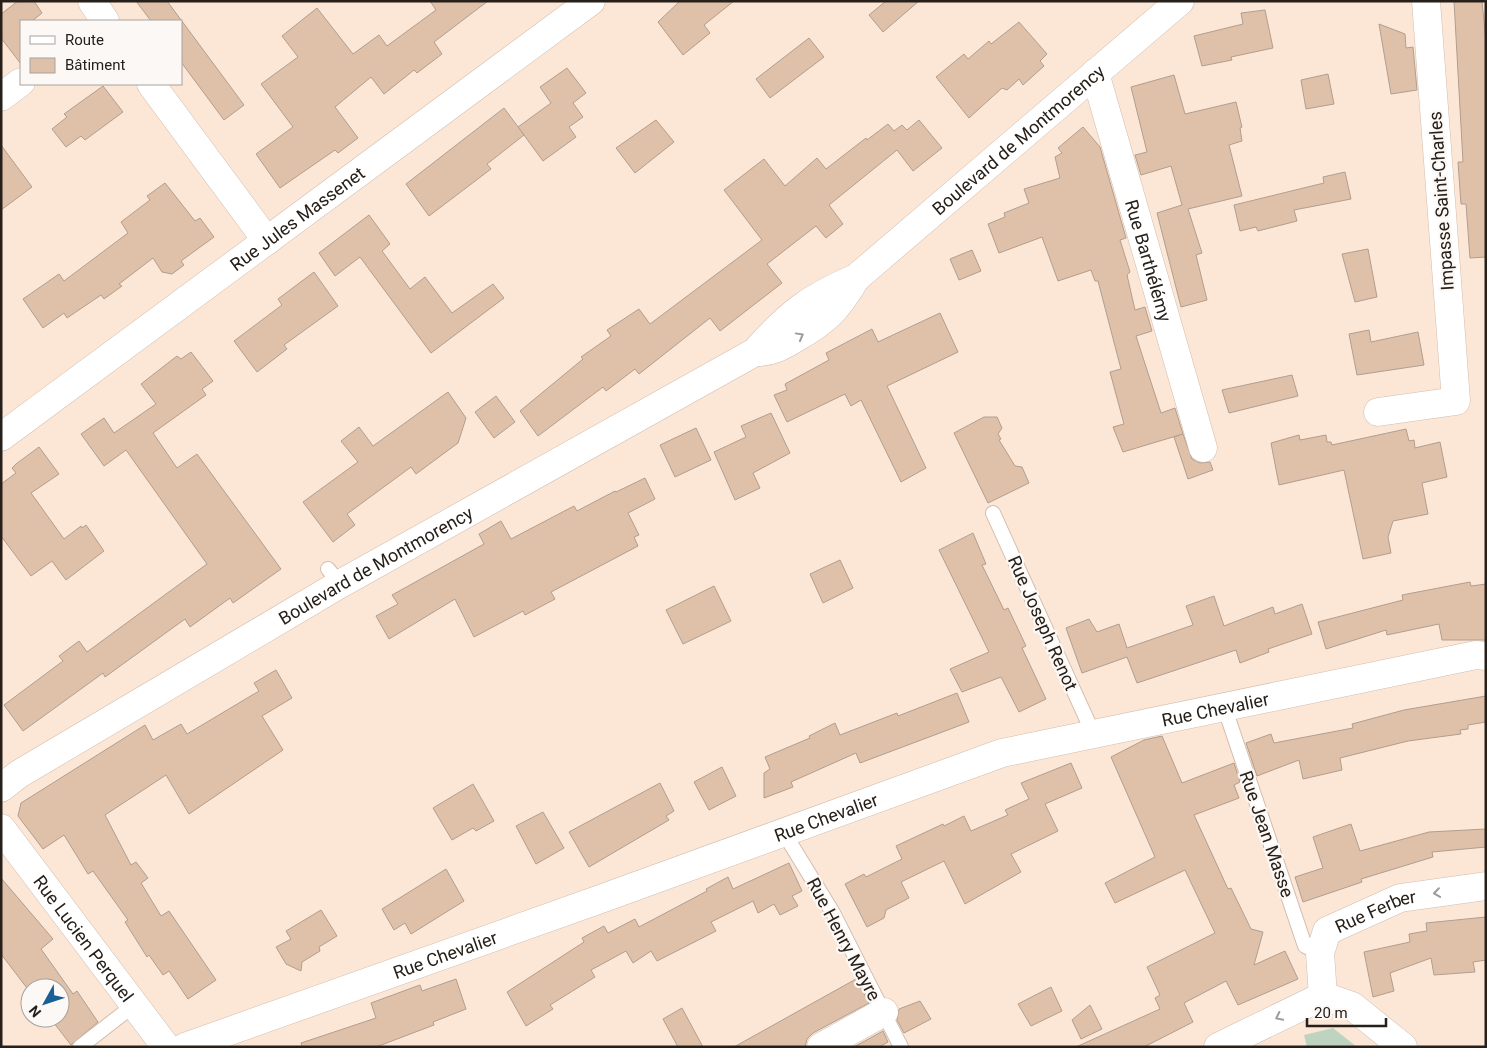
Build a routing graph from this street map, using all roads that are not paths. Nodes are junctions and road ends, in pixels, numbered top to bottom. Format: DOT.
graph roads {
  1 [pos="591,1"];
  2 [pos="1180,1"];
  3 [pos="1426,1"];
  4 [pos="1095,73"];
  5 [pos="20,83"];
  6 [pos="152,85"];
  7 [pos="1,97"];
  8 [pos="267,240"];
  9 [pos="1378,412"];
  10 [pos="1,437"];
  11 [pos="1203,448"];
  12 [pos="993,513"];
  13 [pos="1486,656"];
  14 [pos="1224,706"];
  15 [pos="1093,733"];
  16 [pos="1,788"];
  17 [pos="1,828"];
  18 [pos="784,832"];
  19 [pos="1486,886"];
  20 [pos="1320,953"];
  21 [pos="1323,996"];
  22 [pos="134,1005"];
  23 [pos="884,1012"];
  24 [pos="80,1047"];
  25 [pos="166,1047"];
  26 [pos="185,1047"];
  27 [pos="821,1047"];
  28 [pos="901,1047"];
  29 [pos="1218,1047"];
  30 [pos="1403,1047"];
  1 -- 8 [label="street, Rue Jules Massenet"];
  2 -- 4 [label="street, Boulevard de Montmorency"];
  3 -- 9 [label="street, Impasse Saint-Charles"];
  4 -- 11 [label="street, Rue Barthélémy"];
  4 -- 16 [label="street, Boulevard de Montmorency"];
  5 -- 7 [label="street"];
  6 -- 8 [label="street"];
  8 -- 10 [label="street, Rue Jules Massenet"];
  12 -- 15 [label="lane, Rue Joseph Renot"];
  13 -- 14 [label="street, Rue Chevalier"];
  14 -- 15 [label="street, Rue Chevalier"];
  14 -- 20 [label="lane, Rue Jean Masse"];
  15 -- 18 [label="street, Rue Chevalier"];
  17 -- 22 [label="street, Rue Lucien Perquel"];
  18 -- 23 [label="lane, Rue Henry Mayre"];
  18 -- 26 [label="street, Rue Chevalier"];
  19 -- 20 [label="street, Rue Ferber, one-way"];
  20 -- 21 [label="street, Rue Ferber"];
  21 -- 29 [label="street, one-way"];
  21 -- 30 [label="street"];
  22 -- 24 [label="lane"];
  22 -- 25 [label="street, Rue Lucien Perquel"];
  23 -- 27 [label="street"];
  23 -- 28 [label="lane, Rue Henry Mayre"];
}
